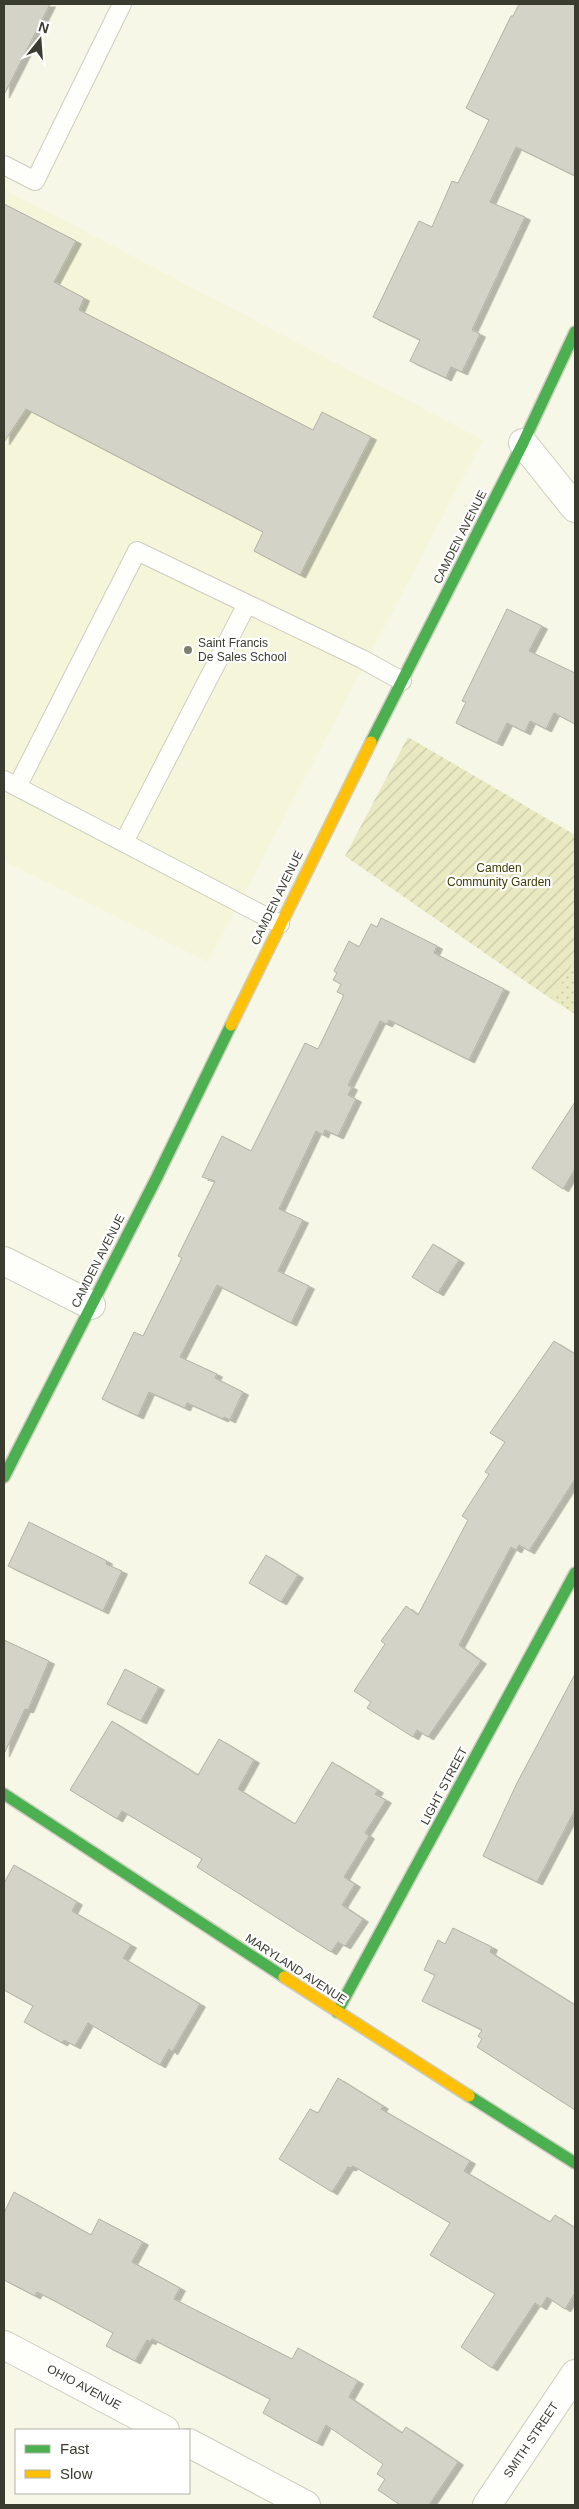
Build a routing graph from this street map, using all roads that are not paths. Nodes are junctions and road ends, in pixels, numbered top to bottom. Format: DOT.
graph roads {
  1 [pos="122,4"];
  2 [pos="4,165"];
  3 [pos="575,332"];
  4 [pos="523,443"];
  5 [pos="575,508"];
  6 [pos="247,604"];
  7 [pos="402,681"];
  8 [pos="10,784"];
  9 [pos="124,842"];
  10 [pos="280,924"];
  11 [pos="4,1261"];
  12 [pos="91,1305"];
  13 [pos="4,1477"];
  14 [pos="575,1573"];
  15 [pos="4,1794"];
  16 [pos="337,2012"];
  17 [pos="575,2163"];
  18 [pos="4,2345"];
  19 [pos="575,2374"];
  20 [pos="163,2429"];
  21 [pos="190,2444"];
  22 [pos="306,2505"];
  23 [pos="487,2505"];
  1 -- 2 [label="lane"];
  3 -- 4 [label="street, CAMDEN AVENUE"];
  4 -- 5 [label="street"];
  4 -- 7 [label="street, CAMDEN AVENUE"];
  6 -- 7 [label="lane"];
  6 -- 8 [label="lane"];
  6 -- 9 [label="lane"];
  7 -- 10 [label="street, CAMDEN AVENUE"];
  8 -- 9 [label="lane"];
  9 -- 10 [label="lane"];
  10 -- 12 [label="street, CAMDEN AVENUE"];
  11 -- 12 [label="street"];
  12 -- 13 [label="street, CAMDEN AVENUE"];
  14 -- 16 [label="street, LIGHT STREET"];
  15 -- 16 [label="street, MARYLAND AVENUE"];
  16 -- 17 [label="street, MARYLAND AVENUE"];
  18 -- 20 [label="street, OHIO AVENUE"];
  19 -- 23 [label="street, SMITH STREET"];
  21 -- 22 [label="street"];
}
